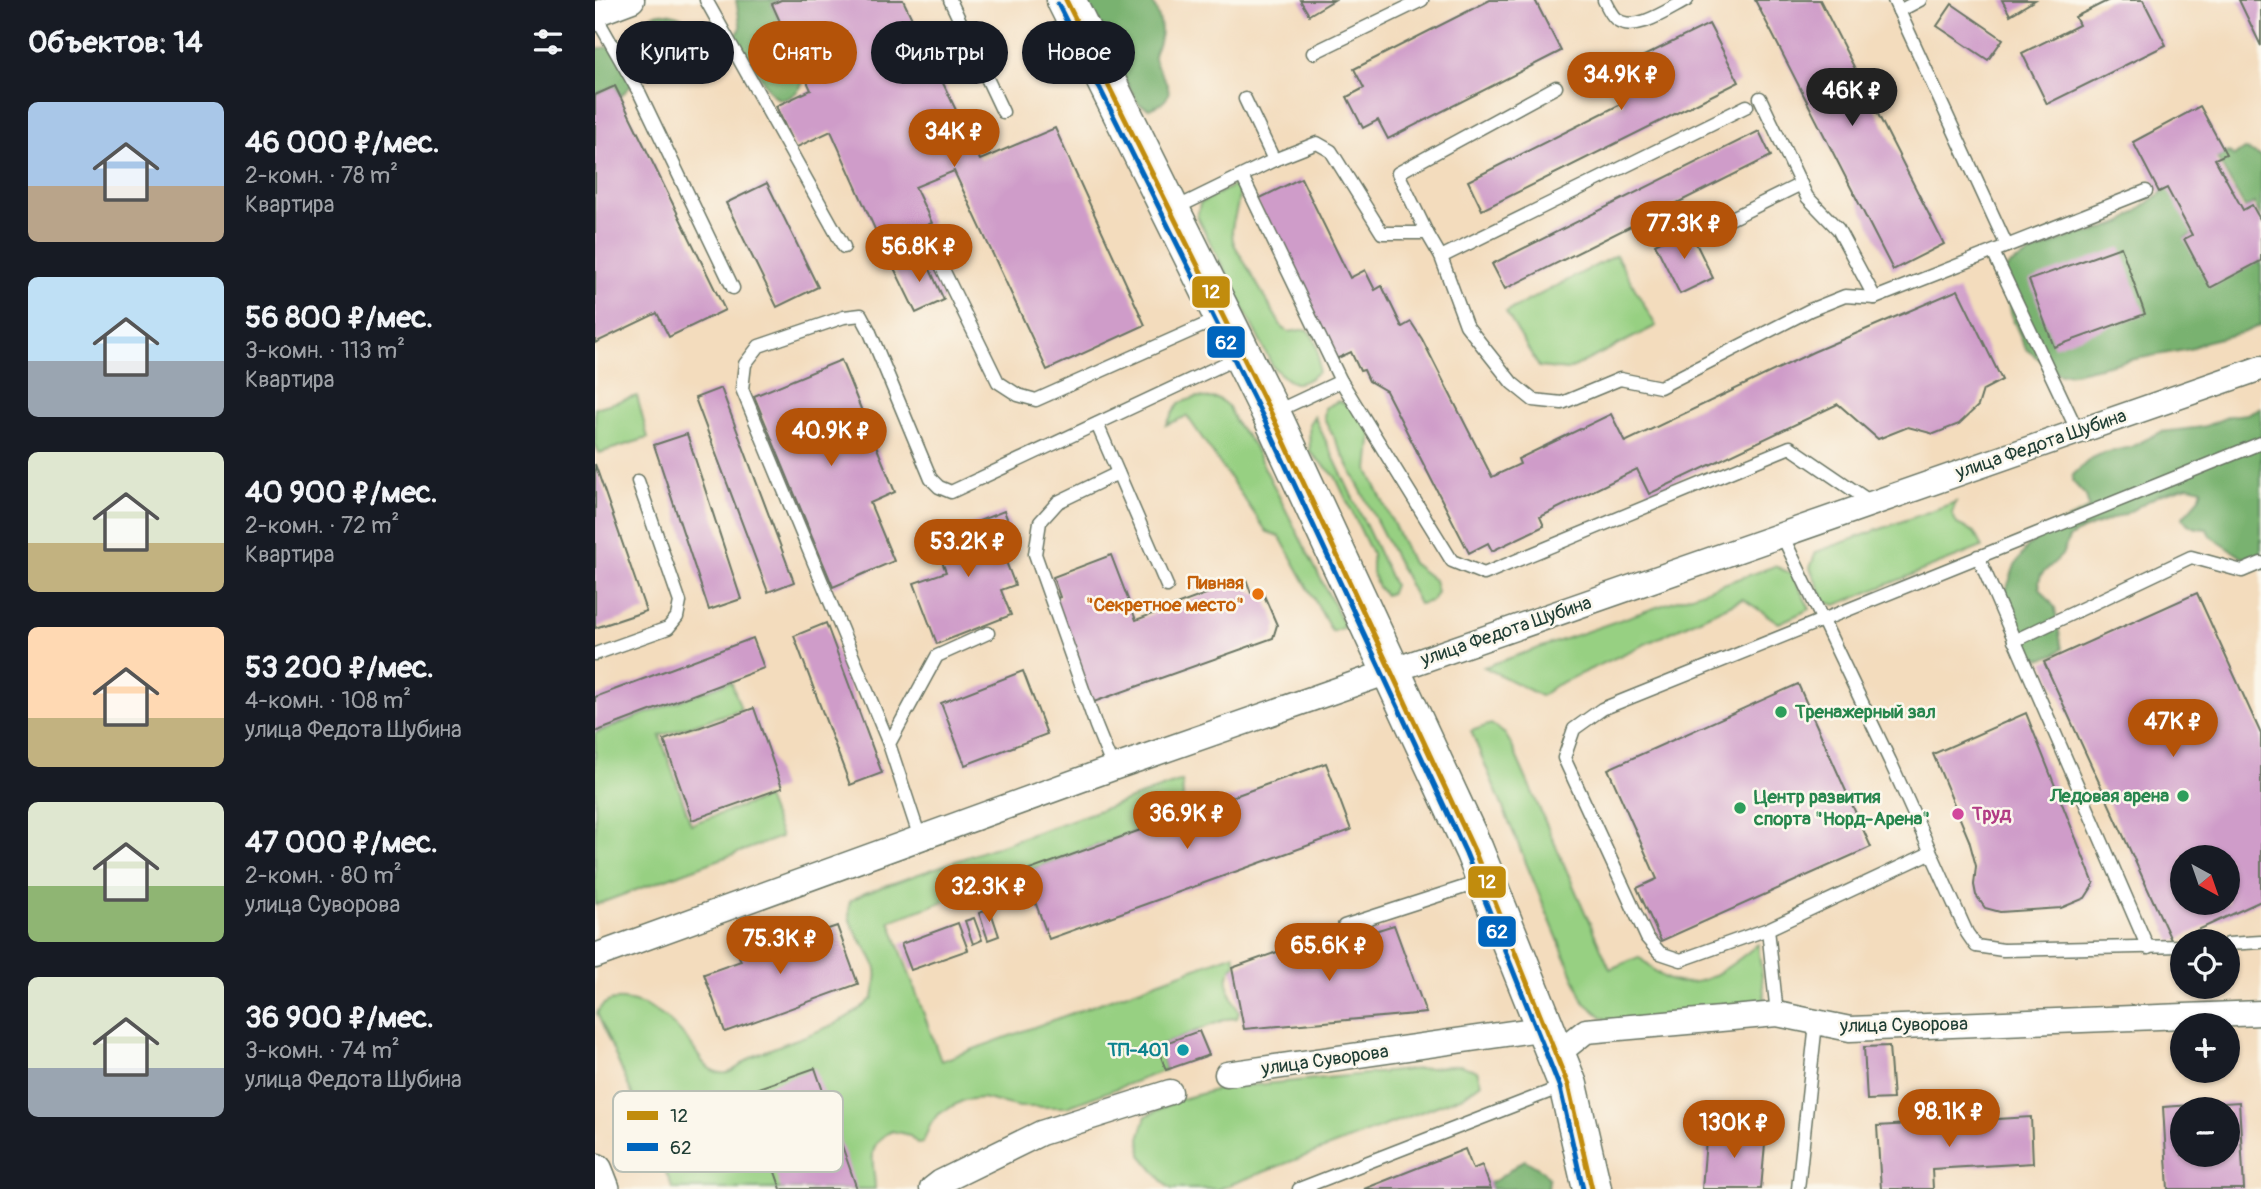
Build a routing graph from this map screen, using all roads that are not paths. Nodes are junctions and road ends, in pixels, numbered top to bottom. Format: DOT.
graph roads {
  1 [pos="632,0"];
  2 [pos="706,0"];
  3 [pos="950,0"];
  4 [pos="1066,0"];
  5 [pos="1422,0"];
  6 [pos="1604,0"];
  7 [pos="1687,0"];
  8 [pos="1920,0"];
  9 [pos="1401,5"];
  10 [pos="1896,6"];
  11 [pos="595,15"];
  12 [pos="1313,53"];
  13 [pos="1556,87"];
  14 [pos="1760,98"];
  15 [pos="1245,99"];
  16 [pos="1747,106"];
  17 [pos="1003,112"];
  18 [pos="1274,160"];
  19 [pos="1242,176"];
  20 [pos="1801,184"];
  21 [pos="2146,191"];
  22 [pos="1170,211"];
  23 [pos="1722,223"];
  24 [pos="1427,233"];
  25 [pos="2007,246"];
  26 [pos="844,247"];
  27 [pos="934,251"];
  28 [pos="1993,252"];
  29 [pos="1441,257"];
  30 [pos="733,288"];
  31 [pos="1875,298"];
  32 [pos="1223,316"];
  33 [pos="1243,355"];
  34 [pos="2261,368"];
  35 [pos="1341,381"];
  36 [pos="1272,413"];
  37 [pos="1097,424"];
  38 [pos="2078,432"];
  39 [pos="2261,443"];
  40 [pos="1118,473"];
  41 [pos="638,481"];
  42 [pos="1872,503"];
  43 [pos="1782,535"];
  44 [pos="1978,555"];
  45 [pos="2261,563"];
  46 [pos="1167,586"];
  47 [pos="1821,619"];
  48 [pos="988,633"];
  49 [pos="2014,641"];
  50 [pos="595,654"];
  51 [pos="1390,672"];
  52 [pos="889,744"];
  53 [pos="1113,768"];
  54 [pos="920,838"];
  55 [pos="1930,853"];
  56 [pos="1487,880"];
  57 [pos="1344,926"];
  58 [pos="1768,929"];
  59 [pos="2261,942"];
  60 [pos="2240,943"];
  61 [pos="2170,947"];
  62 [pos="2148,948"];
  63 [pos="595,956"];
  64 [pos="2261,1013"];
  65 [pos="1777,1014"];
  66 [pos="1816,1023"];
  67 [pos="1557,1056"];
  68 [pos="1227,1074"];
  69 [pos="1170,1092"];
  70 [pos="595,1171"];
  71 [pos="602,1189"];
  72 [pos="932,1189"];
  73 [pos="1299,1189"];
  74 [pos="1592,1189"];
  75 [pos="1798,1189"];
  1 -- 11 [label="street"];
  2 -- 26 [label="lane"];
  3 -- 17 [label="lane"];
  4 -- 22 [label="main road"];
  5 -- 9 [label="lane"];
  6 -- 7 [label="lane"];
  8 -- 10 [label="lane"];
  9 -- 12 [label="lane"];
  10 -- 25 [label="lane"];
  11 -- 30 [label="lane"];
  13 -- 24 [label="lane"];
  14 -- 20 [label="lane"];
  15 -- 18 [label="lane"];
  16 -- 29 [label="lane"];
  18 -- 19 [label="lane"];
  18 -- 24 [label="lane"];
  19 -- 22 [label="lane"];
  19 -- 35 [label="lane"];
  20 -- 23 [label="lane"];
  20 -- 31 [label="lane"];
  21 -- 25 [label="lane"];
  22 -- 32 [label="main road"];
  24 -- 29 [label="lane"];
  25 -- 28 [label="lane"];
  27 -- 32 [label="lane"];
  28 -- 31 [label="lane"];
  28 -- 38 [label="lane"];
  29 -- 31 [label="lane"];
  32 -- 33 [label="main road"];
  33 -- 36 [label="main road"];
  33 -- 37 [label="lane"];
  34 -- 38 [label="street, улица Федота Шубина"];
  35 -- 36 [label="lane"];
  35 -- 42 [label="lane"];
  36 -- 51 [label="main road"];
  37 -- 40 [label="lane"];
  37 -- 52 [label="lane"];
  38 -- 42 [label="street, улица Федота Шубина"];
  39 -- 44 [label="lane"];
  40 -- 46 [label="lane"];
  40 -- 53 [label="lane"];
  41 -- 50 [label="lane"];
  42 -- 43 [label="street, улица Федота Шубина"];
  43 -- 47 [label="lane"];
  43 -- 51 [label="street, улица Федота Шубина"];
  44 -- 47 [label="lane"];
  44 -- 49 [label="lane"];
  45 -- 49 [label="lane"];
  47 -- 55 [label="lane"];
  47 -- 58 [label="lane"];
  48 -- 52 [label="lane"];
  49 -- 62 [label="lane"];
  51 -- 53 [label="street, улица Федота Шубина"];
  51 -- 56 [label="main road"];
  52 -- 54 [label="lane"];
  53 -- 54 [label="street, улица Федота Шубина"];
  54 -- 63 [label="street, улица Федота Шубина"];
  55 -- 58 [label="lane"];
  55 -- 62 [label="lane"];
  56 -- 57 [label="lane"];
  56 -- 67 [label="main road"];
  58 -- 65 [label="lane"];
  59 -- 60 [label="lane"];
  61 -- 62 [label="lane"];
  64 -- 66 [label="street, улица Суворова"];
  65 -- 66 [label="street, улица Суворова"];
  65 -- 67 [label="street, улица Суворова"];
  66 -- 75 [label="lane"];
  67 -- 68 [label="street, улица Суворова"];
  67 -- 73 [label="lane"];
  67 -- 74 [label="main road"];
  69 -- 72 [label="street"];
  70 -- 71 [label="main road"];
}
